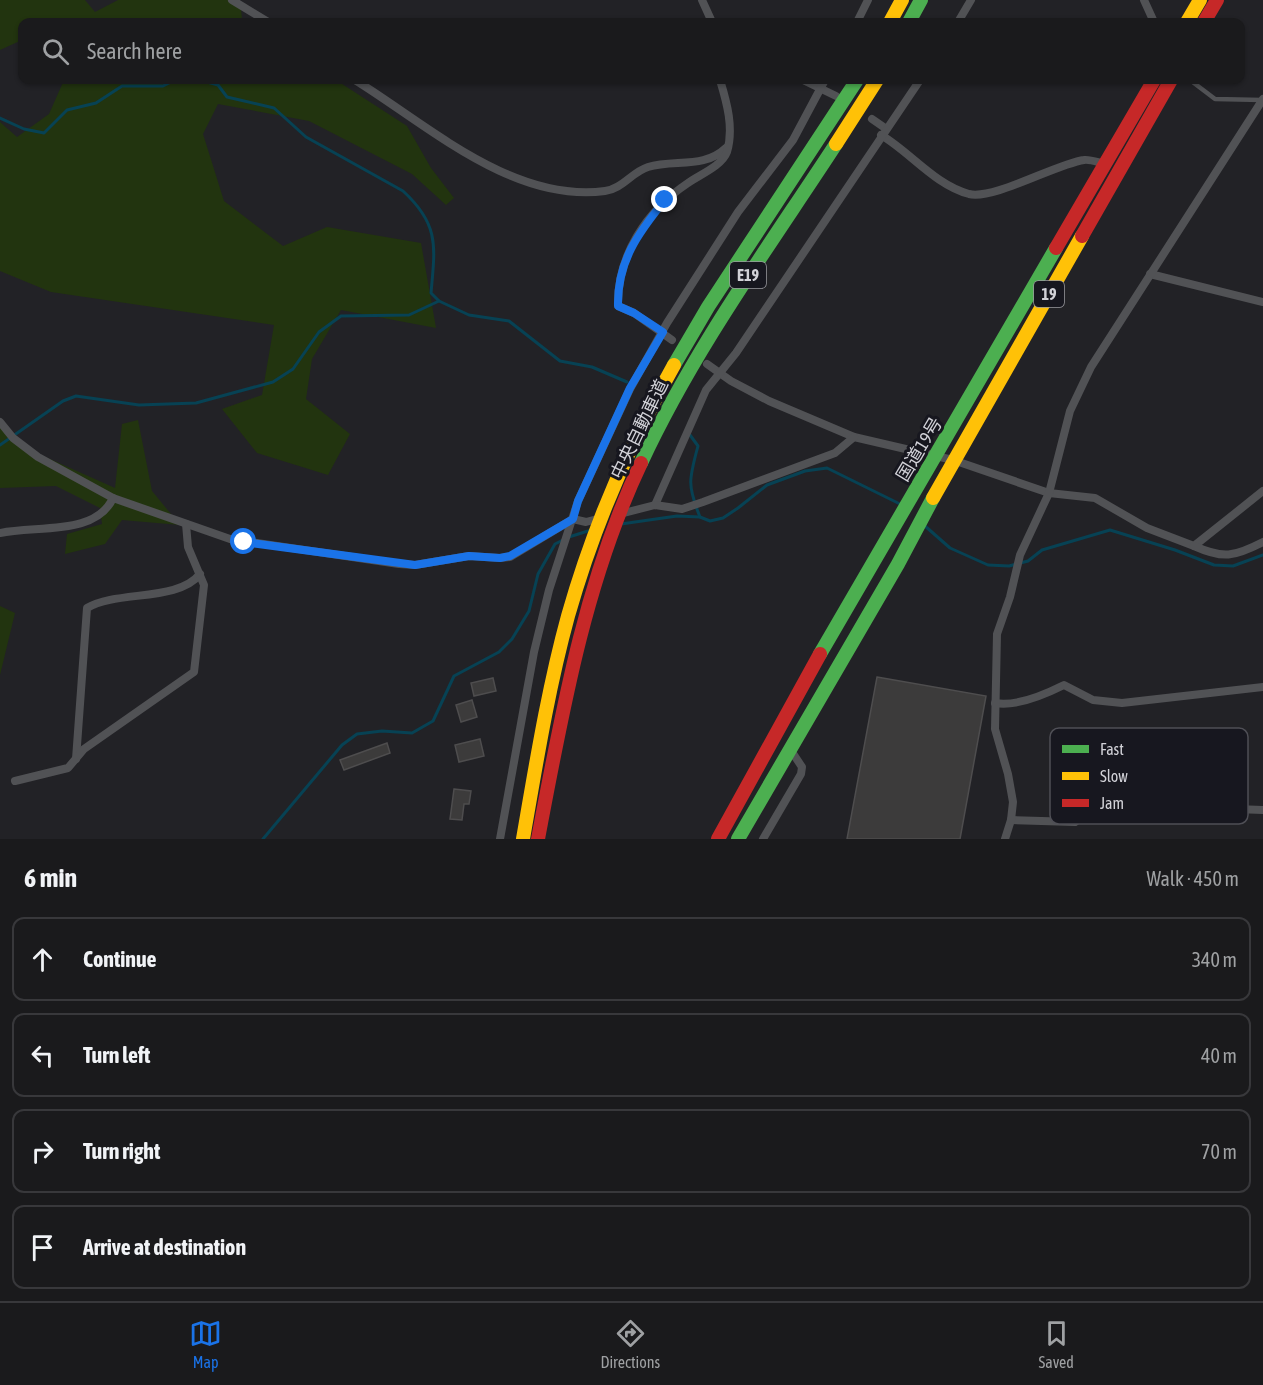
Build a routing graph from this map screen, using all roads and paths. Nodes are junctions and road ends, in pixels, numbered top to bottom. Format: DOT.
graph roads {
  1 [pos="232,0"];
  2 [pos="702,0"];
  3 [pos="868,0"];
  4 [pos="902,0"];
  5 [pos="921,0"];
  6 [pos="971,0"];
  7 [pos="1143,0"];
  8 [pos="1200,0"];
  9 [pos="1217,0"];
  10 [pos="261,18"];
  11 [pos="710,18"];
  12 [pos="858,18"];
  13 [pos="892,18"];
  14 [pos="911,18"];
  15 [pos="960,18"];
  16 [pos="1152,18"];
  17 [pos="1189,18"];
  18 [pos="1206,18"];
  19 [pos="361,84"];
  20 [pos="721,84"];
  21 [pos="822,84"];
  22 [pos="824,84"];
  23 [pos="855,84"];
  24 [pos="874,84"];
  25 [pos="917,84"];
  26 [pos="1153,84"];
  27 [pos="1169,84"];
  28 [pos="1195,84"];
  29 [pos="836,96"];
  30 [pos="1263,99"];
  31 [pos="872,119"];
  32 [pos="883,131"];
  33 [pos="726,148"];
  34 [pos="1106,164"];
  35 [pos="1150,274"];
  36 [pos="1263,302"];
  37 [pos="663,332"];
  38 [pos="672,340"];
  39 [pos="707,364"];
  40 [pos="719,373"];
  41 [pos="0,422"];
  42 [pos="854,437"];
  43 [pos="938,455"];
  44 [pos="953,460"];
  45 [pos="1263,491"];
  46 [pos="1049,493"];
  47 [pos="113,498"];
  48 [pos="655,505"];
  49 [pos="572,523"];
  50 [pos="186,524"];
  51 [pos="0,533"];
  52 [pos="1263,542"];
  53 [pos="1194,546"];
  54 [pos="200,573"];
  55 [pos="1263,687"];
  56 [pos="995,703"];
  57 [pos="790,749"];
  58 [pos="76,759"];
  59 [pos="15,781"];
  60 [pos="1248,809"];
  61 [pos="1263,810"];
  62 [pos="1011,820"];
  63 [pos="1050,821"];
  64 [pos="500,839"];
  65 [pos="523,839"];
  66 [pos="538,839"];
  67 [pos="718,839"];
  68 [pos="738,839"];
  69 [pos="763,839"];
  70 [pos="1005,839"];
  1 -- 10 [label="street"];
  2 -- 11 [label="street"];
  3 -- 12 [label="street"];
  4 -- 13 [label="highway"];
  5 -- 14 [label="highway"];
  6 -- 15 [label="street"];
  7 -- 16 [label="street"];
  8 -- 17 [label="highway"];
  9 -- 18 [label="highway"];
  19 -- 33 [label="street"];
  20 -- 33 [label="street"];
  21 -- 37 [label="street"];
  22 -- 29 [label="street"];
  23 -- 65 [label="highway, 中央自動車道 / E19"];
  24 -- 66 [label="highway, 中央自動車道 / E19"];
  25 -- 32 [label="street"];
  26 -- 34 [label="highway, 国道19号 / 19"];
  27 -- 44 [label="highway, 国道19号 / 19"];
  28 -- 30 [label="lane"];
  30 -- 35 [label="street"];
  31 -- 32 [label="street"];
  32 -- 34 [label="street"];
  32 -- 40 [label="street"];
  33 -- 37 [label="street"];
  34 -- 43 [label="highway, 国道19号 / 19"];
  35 -- 36 [label="street"];
  35 -- 46 [label="street"];
  37 -- 38 [label="street"];
  37 -- 49 [label="street"];
  39 -- 40 [label="street"];
  40 -- 42 [label="street"];
  40 -- 48 [label="street"];
  41 -- 47 [label="street"];
  42 -- 43 [label="street"];
  42 -- 48 [label="street"];
  43 -- 44 [label="street"];
  43 -- 67 [label="highway, 国道19号 / 19"];
  44 -- 46 [label="street"];
  44 -- 57 [label="highway, 国道19号 / 19"];
  45 -- 53 [label="street"];
  46 -- 53 [label="street"];
  46 -- 56 [label="street"];
  47 -- 50 [label="street"];
  47 -- 51 [label="street"];
  48 -- 49 [label="street"];
  49 -- 50 [label="street"];
  49 -- 64 [label="street"];
  50 -- 54 [label="street"];
  52 -- 53 [label="street"];
  54 -- 58 [label="street"];
  54 -- 58 [label="street"];
  55 -- 56 [label="street"];
  56 -- 62 [label="street"];
  57 -- 68 [label="highway, 国道19号 / 19"];
  57 -- 69 [label="street"];
  58 -- 59 [label="street"];
  60 -- 61 [label="street"];
  62 -- 63 [label="street"];
  62 -- 70 [label="street"];
}
